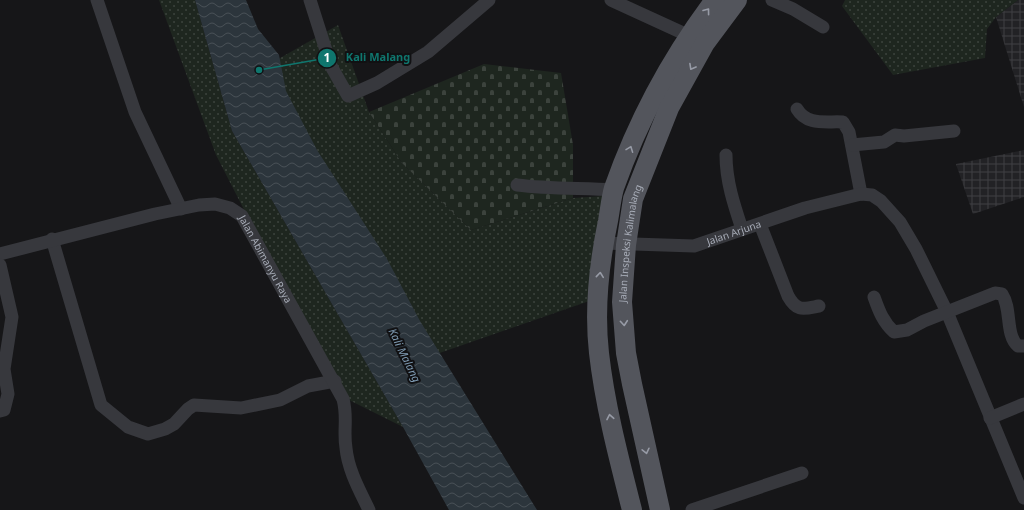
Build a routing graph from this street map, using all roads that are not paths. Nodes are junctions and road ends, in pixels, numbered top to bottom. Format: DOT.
graph roads {
  1 [pos="98,0"];
  2 [pos="310,0"];
  3 [pos="489,0"];
  4 [pos="611,0"];
  5 [pos="715,0"];
  6 [pos="737,0"];
  7 [pos="772,0"];
  8 [pos="822,27"];
  9 [pos="697,39"];
  10 [pos="797,109"];
  11 [pos="954,131"];
  12 [pos="852,145"];
  13 [pos="726,155"];
  14 [pos="517,185"];
  15 [pos="614,190"];
  16 [pos="861,194"];
  17 [pos="181,209"];
  18 [pos="760,224"];
  19 [pos="742,230"];
  20 [pos="52,239"];
  21 [pos="603,243"];
  22 [pos="626,245"];
  23 [pos="0,254"];
  24 [pos="0,265"];
  25 [pos="874,297"];
  26 [pos="819,306"];
  27 [pos="947,312"];
  28 [pos="1024,346"];
  29 [pos="335,381"];
  30 [pos="632,384"];
  31 [pos="605,388"];
  32 [pos="1024,404"];
  33 [pos="0,411"];
  34 [pos="990,418"];
  35 [pos="802,473"];
  36 [pos="1024,498"];
  37 [pos="369,510"];
  38 [pos="632,510"];
  39 [pos="660,510"];
  40 [pos="692,510"];
  1 -- 17 [label="street"];
  2 -- 3 [label="street"];
  4 -- 9 [label="street"];
  9 -- 5 [label="main road, Jalan Inspeksi Kalimalang, one-way"];
  6 -- 9 [label="main road, Jalan Inspeksi Kalimalang"];
  7 -- 8 [label="street"];
  15 -- 9 [label="main road, Jalan Inspeksi Kalimalang, one-way"];
  9 -- 22 [label="main road, Jalan Inspeksi Kalimalang, one-way"];
  10 -- 12 [label="street"];
  11 -- 12 [label="street"];
  12 -- 16 [label="street"];
  13 -- 19 [label="street"];
  14 -- 15 [label="street"];
  15 -- 21 [label="main road, Jalan Inspeksi Kalimalang"];
  16 -- 18 [label="street, Jalan Arjuna"];
  16 -- 27 [label="street"];
  17 -- 20 [label="street, Jalan Abimanyu Raya"];
  17 -- 29 [label="street, Jalan Abimanyu Raya"];
  18 -- 19 [label="street, Jalan Arjuna"];
  18 -- 26 [label="street"];
  19 -- 22 [label="street, Jalan Arjuna"];
  20 -- 23 [label="street, Jalan Abimanyu Raya"];
  20 -- 29 [label="street"];
  21 -- 22 [label="street, Jalan Arjuna"];
  31 -- 21 [label="main road, Jalan Inspeksi Kalimalang, one-way"];
  22 -- 30 [label="main road, Jalan Inspeksi Kalimalang, one-way"];
  24 -- 33 [label="street"];
  25 -- 27 [label="street"];
  27 -- 28 [label="street"];
  27 -- 34 [label="street"];
  29 -- 37 [label="street, Jalan Abimanyu Raya"];
  30 -- 31 [label="main road"];
  30 -- 39 [label="main road, Jalan Inspeksi Kalimalang, one-way"];
  38 -- 31 [label="main road, Jalan Inspeksi Kalimalang, one-way"];
  32 -- 34 [label="street"];
  34 -- 36 [label="street"];
  35 -- 40 [label="street"];
}
